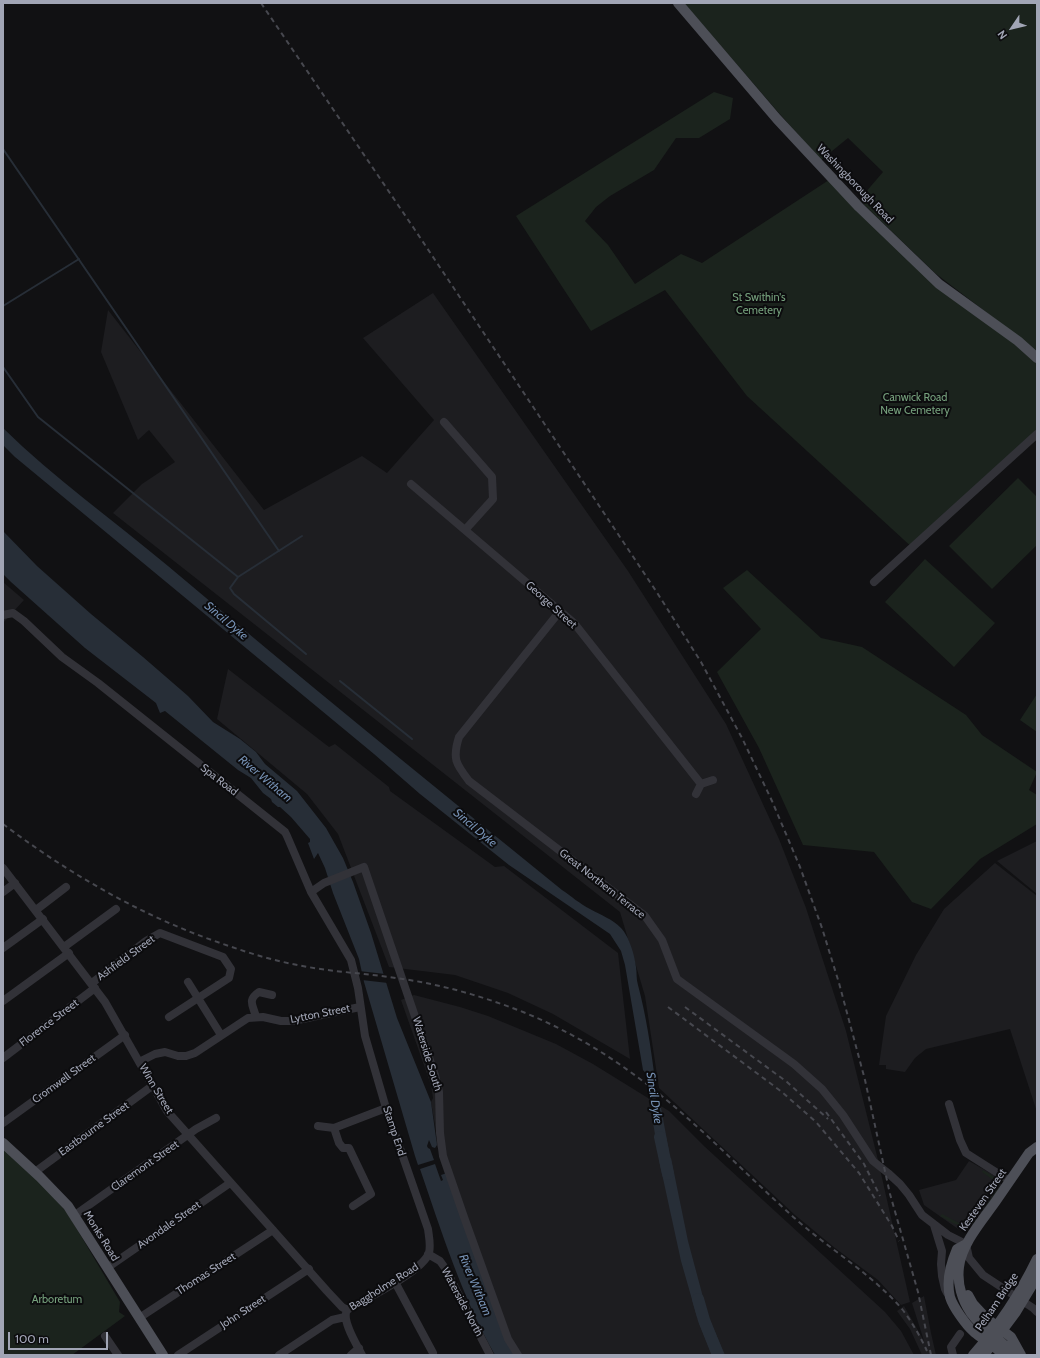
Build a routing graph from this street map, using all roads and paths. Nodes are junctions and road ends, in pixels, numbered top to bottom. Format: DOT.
graph roads {
  1 [pos="678,3"];
  2 [pos="1037,358"];
  3 [pos="444,422"];
  4 [pos="1037,434"];
  5 [pos="411,484"];
  6 [pos="466,530"];
  7 [pos="874,582"];
  8 [pos="560,611"];
  9 [pos="3,615"];
  10 [pos="714,780"];
  11 [pos="701,784"];
  12 [pos="696,794"];
  13 [pos="3,868"];
  14 [pos="15,884"];
  15 [pos="66,887"];
  16 [pos="3,892"];
  17 [pos="311,892"];
  18 [pos="116,909"];
  19 [pos="36,910"];
  20 [pos="43,919"];
  21 [pos="3,948"];
  22 [pos="66,950"];
  23 [pos="188,982"];
  24 [pos="94,985"];
  25 [pos="272,994"];
  26 [pos="198,998"];
  27 [pos="3,1002"];
  28 [pos="360,1007"];
  29 [pos="169,1017"];
  30 [pos="256,1017"];
  31 [pos="125,1035"];
  32 [pos="221,1035"];
  33 [pos="3,1058"];
  34 [pos="139,1062"];
  35 [pos="152,1086"];
  36 [pos="949,1104"];
  37 [pos="386,1108"];
  38 [pos="216,1118"];
  39 [pos="3,1123"];
  40 [pos="318,1126"];
  41 [pos="334,1128"];
  42 [pos="188,1135"];
  43 [pos="3,1143"];
  44 [pos="1037,1147"];
  45 [pos="35,1172"];
  46 [pos="1010,1181"];
  47 [pos="230,1183"];
  48 [pos="353,1206"];
  49 [pos="75,1215"];
  50 [pos="934,1225"];
  51 [pos="273,1230"];
  52 [pos="966,1244"];
  53 [pos="428,1254"];
  54 [pos="1037,1259"];
  55 [pos="107,1268"];
  56 [pos="309,1269"];
  57 [pos="958,1276"];
  58 [pos="1037,1277"];
  59 [pos="395,1282"];
  60 [pos="950,1297"];
  61 [pos="1037,1312"];
  62 [pos="346,1313"];
  63 [pos="139,1318"];
  64 [pos="960,1334"];
  65 [pos="105,1336"];
  66 [pos="360,1352"];
  67 [pos="433,1353"];
  68 [pos="118,1355"];
  69 [pos="163,1355"];
  70 [pos="178,1355"];
  71 [pos="279,1355"];
  72 [pos="351,1355"];
  73 [pos="490,1355"];
  74 [pos="518,1355"];
  75 [pos="953,1355"];
  76 [pos="973,1355"];
  77 [pos="984,1355"];
  78 [pos="1003,1355"];
  79 [pos="1015,1355"];
  80 [pos="1021,1355"];
  1 -- 2 [label="main road, Washingborough Road"];
  3 -- 6 [label="street"];
  4 -- 7 [label="street"];
  5 -- 6 [label="street, George Street"];
  6 -- 8 [label="street, George Street"];
  8 -- 11 [label="street, George Street"];
  8 -- 50 [label="street, Great Northern Terrace"];
  9 -- 17 [label="street, Spa Road"];
  10 -- 11 [label="street"];
  11 -- 12 [label="street"];
  13 -- 14 [label="street, Winn Street"];
  14 -- 16 [label="street"];
  14 -- 19 [label="street, Winn Street"];
  15 -- 19 [label="street"];
  17 -- 28 [label="street, Spa Road"];
  17 -- 74 [label="street, Waterside South"];
  18 -- 22 [label="street"];
  19 -- 20 [label="street, Winn Street"];
  20 -- 21 [label="street"];
  20 -- 22 [label="street, Winn Street"];
  22 -- 24 [label="street, Winn Street"];
  22 -- 27 [label="street"];
  23 -- 26 [label="street"];
  24 -- 26 [label="street, Ashfield Street"];
  24 -- 31 [label="street, Winn Street"];
  24 -- 33 [label="street, Florence Street"];
  25 -- 30 [label="street"];
  26 -- 29 [label="street"];
  26 -- 32 [label="street"];
  28 -- 30 [label="street, Lytton Street"];
  28 -- 37 [label="street, Stamp End"];
  30 -- 32 [label="street"];
  31 -- 34 [label="street, Winn Street"];
  31 -- 39 [label="street, Cromwell Street"];
  32 -- 34 [label="street"];
  34 -- 35 [label="street, Winn Street"];
  35 -- 42 [label="street, Winn Street"];
  35 -- 45 [label="street, Eastbourne Street"];
  36 -- 46 [label="street"];
  37 -- 41 [label="street"];
  37 -- 53 [label="street, Stamp End"];
  38 -- 42 [label="street, Claremont Street"];
  40 -- 41 [label="street"];
  41 -- 48 [label="street"];
  42 -- 47 [label="street, Winn Street"];
  42 -- 49 [label="street, Claremont Street"];
  43 -- 45 [label="main road, Monks Road"];
  44 -- 46 [label="main road, Kesteven Street"];
  45 -- 49 [label="main road, Monks Road"];
  46 -- 52 [label="main road, Kesteven Street"];
  47 -- 51 [label="street, Winn Street"];
  47 -- 55 [label="street, Avondale Street"];
  49 -- 55 [label="main road, Monks Road"];
  50 -- 52 [label="street, Great Northern Terrace"];
  50 -- 60 [label="street"];
  51 -- 56 [label="street, Winn Street"];
  51 -- 63 [label="street, Thomas Street"];
  52 -- 57 [label="main road"];
  52 -- 60 [label="main road"];
  52 -- 61 [label="street, Kesteven Street"];
  53 -- 59 [label="street, Baggholme Road"];
  53 -- 73 [label="street, Waterside North"];
  54 -- 76 [label="main road, Pelham Bridge"];
  55 -- 63 [label="main road, Monks Road"];
  56 -- 62 [label="street, Winn Street"];
  56 -- 70 [label="street, John Street"];
  57 -- 79 [label="main road"];
  57 -- 80 [label="main road"];
  58 -- 77 [label="main road, Pelham Bridge"];
  59 -- 62 [label="street, Baggholme Road"];
  59 -- 67 [label="street"];
  60 -- 78 [label="main road"];
  62 -- 66 [label="street"];
  62 -- 71 [label="street, Baggholme Road"];
  63 -- 69 [label="main road, Monks Road"];
  64 -- 75 [label="street"];
  65 -- 68 [label="street"];
  66 -- 72 [label="street"];
}
